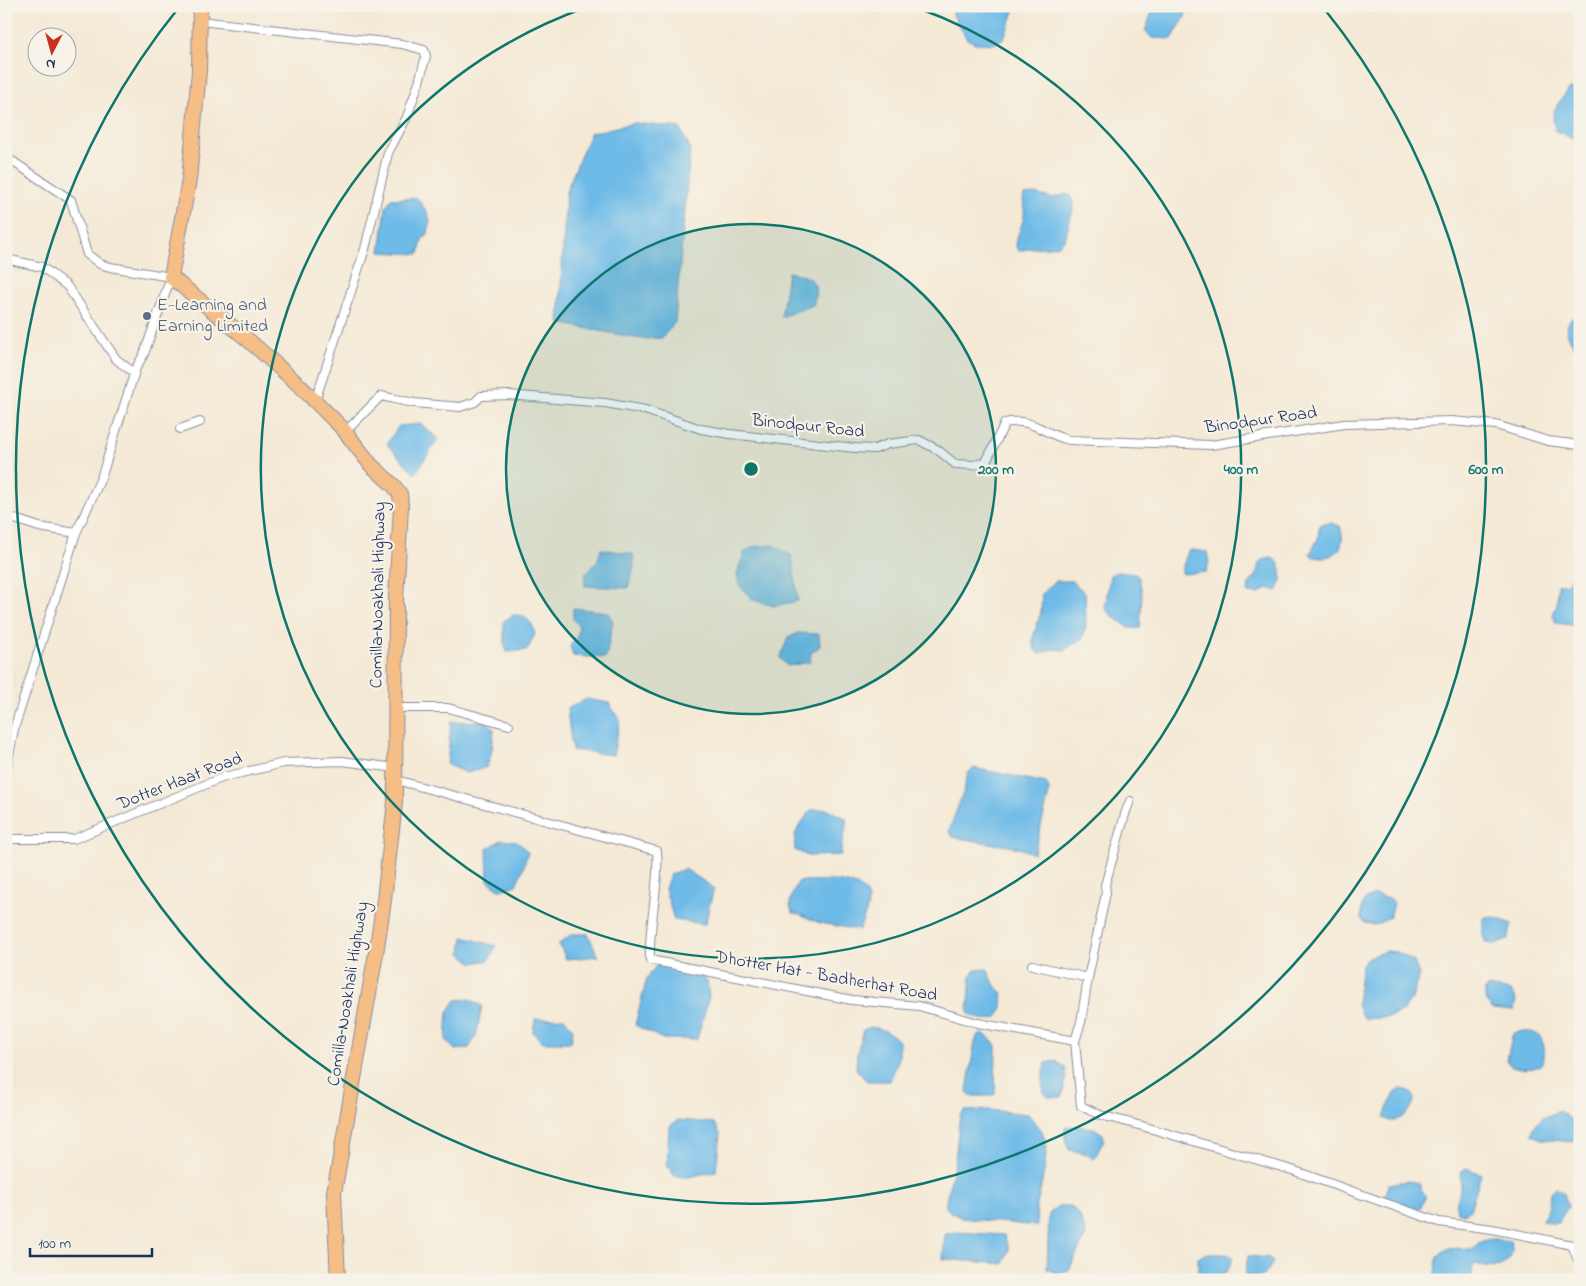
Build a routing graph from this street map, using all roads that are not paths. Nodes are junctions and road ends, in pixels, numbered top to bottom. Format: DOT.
graph roads {
  1 [pos="200,6"];
  2 [pos="200,21"];
  3 [pos="6,157"];
  4 [pos="6,259"];
  5 [pos="171,277"];
  6 [pos="135,371"];
  7 [pos="315,401"];
  8 [pos="200,422"];
  9 [pos="180,429"];
  10 [pos="345,432"];
  11 [pos="1580,444"];
  12 [pos="6,516"];
  13 [pos="76,533"];
  14 [pos="396,708"];
  15 [pos="509,725"];
  16 [pos="6,771"];
  17 [pos="396,774"];
  18 [pos="1130,801"];
  19 [pos="6,839"];
  20 [pos="1032,965"];
  21 [pos="1088,978"];
  22 [pos="1075,1041"];
  23 [pos="1580,1265"];
  24 [pos="338,1280"];
  1 -- 2 [label="highway"];
  2 -- 5 [label="highway"];
  2 -- 7 [label="street"];
  3 -- 5 [label="street"];
  4 -- 6 [label="street"];
  5 -- 6 [label="street"];
  5 -- 7 [label="highway, Comilla–Noakhali Highway"];
  6 -- 13 [label="street"];
  7 -- 10 [label="highway, Comilla–Noakhali Highway"];
  8 -- 9 [label="street"];
  10 -- 11 [label="street, Binodpur Road"];
  10 -- 14 [label="highway, Comilla–Noakhali Highway"];
  12 -- 13 [label="street"];
  13 -- 16 [label="street"];
  14 -- 15 [label="street"];
  14 -- 17 [label="highway, Comilla–Noakhali Highway"];
  17 -- 19 [label="street, Dotter Haat Road"];
  17 -- 22 [label="street, Dhotter Hat - Badherhat Road"];
  17 -- 24 [label="highway, Comilla–Noakhali Highway"];
  18 -- 21 [label="street"];
  20 -- 21 [label="street"];
  21 -- 22 [label="street"];
  22 -- 23 [label="street"];
}
